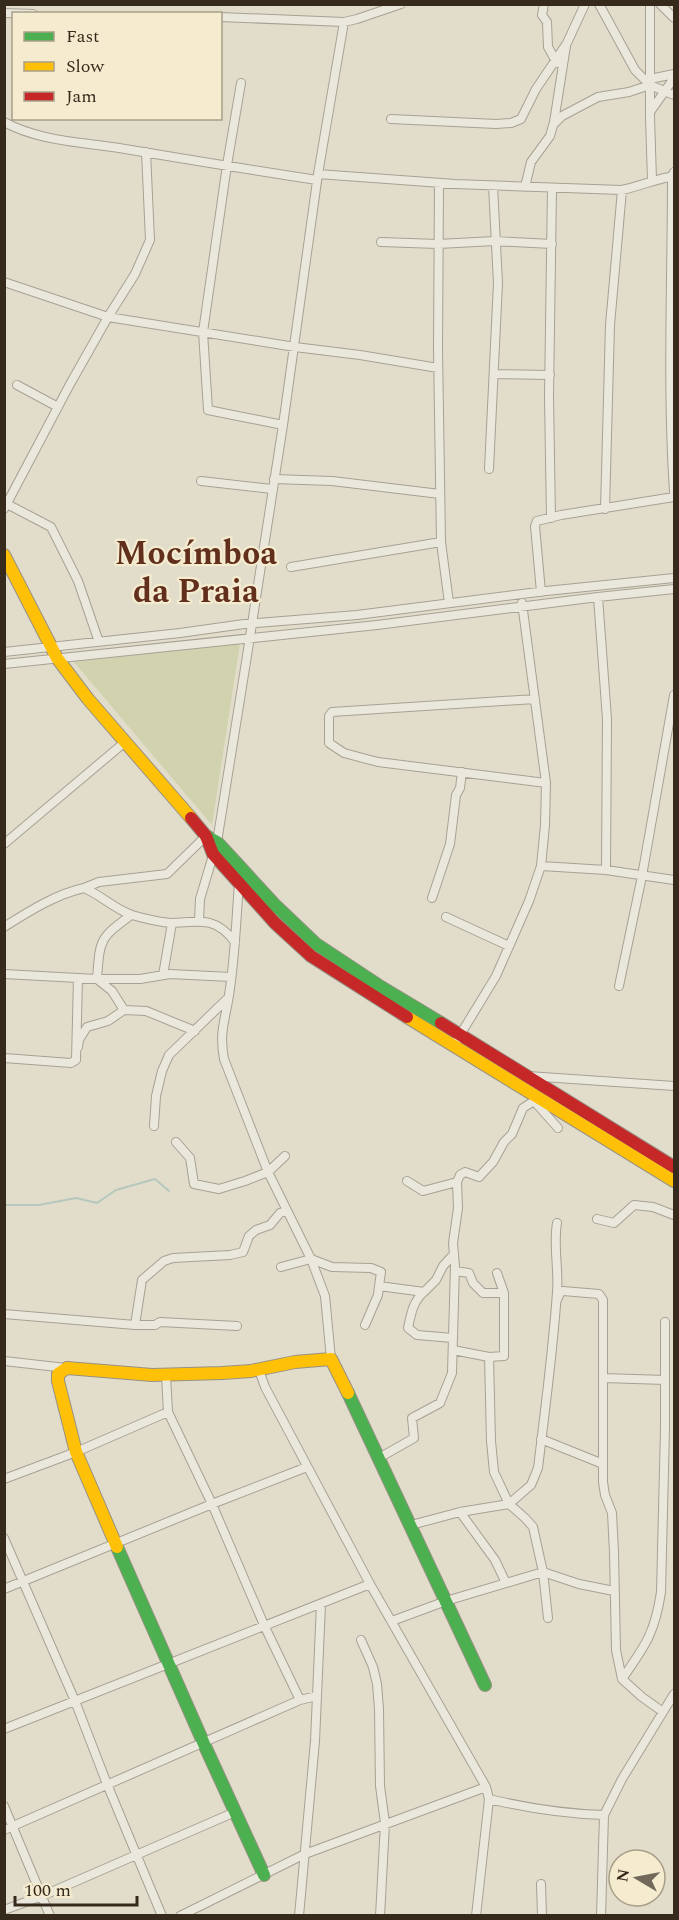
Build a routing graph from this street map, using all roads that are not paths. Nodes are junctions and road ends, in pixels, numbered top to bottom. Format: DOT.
graph roads {
  1 [pos="401,4"];
  2 [pos="544,4"];
  3 [pos="585,4"];
  4 [pos="599,4"];
  5 [pos="650,4"];
  6 [pos="660,4"];
  7 [pos="222,17"];
  8 [pos="675,18"];
  9 [pos="344,22"];
  10 [pos="567,43"];
  11 [pos="555,61"];
  12 [pos="563,71"];
  13 [pos="675,76"];
  14 [pos="650,82"];
  15 [pos="242,83"];
  16 [pos="665,90"];
  17 [pos="675,95"];
  18 [pos="650,113"];
  19 [pos="391,119"];
  20 [pos="4,122"];
  21 [pos="553,125"];
  22 [pos="146,152"];
  23 [pos="227,165"];
  24 [pos="674,175"];
  25 [pos="318,177"];
  26 [pos="652,180"];
  27 [pos="439,183"];
  28 [pos="493,186"];
  29 [pos="525,187"];
  30 [pos="552,188"];
  31 [pos="622,190"];
  32 [pos="495,241"];
  33 [pos="381,242"];
  34 [pos="438,244"];
  35 [pos="552,244"];
  36 [pos="4,282"];
  37 [pos="108,317"];
  38 [pos="203,332"];
  39 [pos="295,347"];
  40 [pos="438,368"];
  41 [pos="494,374"];
  42 [pos="550,375"];
  43 [pos="17,385"];
  44 [pos="58,407"];
  45 [pos="284,425"];
  46 [pos="489,469"];
  47 [pos="274,479"];
  48 [pos="201,481"];
  49 [pos="272,489"];
  50 [pos="675,492"];
  51 [pos="440,494"];
  52 [pos="675,497"];
  53 [pos="6,506"];
  54 [pos="605,509"];
  55 [pos="551,518"];
  56 [pos="441,542"];
  57 [pos="4,555"];
  58 [pos="291,567"];
  59 [pos="675,578"];
  60 [pos="675,589"];
  61 [pos="542,592"];
  62 [pos="521,594"];
  63 [pos="598,597"];
  64 [pos="449,603"];
  65 [pos="523,607"];
  66 [pos="375,612"];
  67 [pos="251,623"];
  68 [pos="377,625"];
  69 [pos="249,638"];
  70 [pos="99,642"];
  71 [pos="4,652"];
  72 [pos="54,652"];
  73 [pos="4,664"];
  74 [pos="675,695"];
  75 [pos="535,699"];
  76 [pos="125,742"];
  77 [pos="462,772"];
  78 [pos="546,783"];
  79 [pos="4,844"];
  80 [pos="212,844"];
  81 [pos="541,866"];
  82 [pos="606,870"];
  83 [pos="642,876"];
  84 [pos="675,880"];
  85 [pos="239,884"];
  86 [pos="84,888"];
  87 [pos="432,898"];
  88 [pos="131,915"];
  89 [pos="446,917"];
  90 [pos="199,920"];
  91 [pos="172,923"];
  92 [pos="4,927"];
  93 [pos="235,942"];
  94 [pos="509,945"];
  95 [pos="4,974"];
  96 [pos="163,975"];
  97 [pos="231,977"];
  98 [pos="78,978"];
  99 [pos="97,978"];
  100 [pos="619,987"];
  101 [pos="229,997"];
  102 [pos="124,1010"];
  103 [pos="195,1031"];
  104 [pos="457,1040"];
  105 [pos="4,1058"];
  106 [pos="75,1060"];
  107 [pos="527,1076"];
  108 [pos="675,1086"];
  109 [pos="154,1126"];
  110 [pos="558,1128"];
  111 [pos="176,1142"];
  112 [pos="285,1156"];
  113 [pos="675,1167"];
  114 [pos="268,1172"];
  115 [pos="407,1180"];
  116 [pos="675,1181"];
  117 [pos="457,1182"];
  118 [pos="287,1211"];
  119 [pos="675,1215"];
  120 [pos="597,1219"];
  121 [pos="557,1223"];
  122 [pos="454,1254"];
  123 [pos="311,1259"];
  124 [pos="281,1267"];
  125 [pos="455,1271"];
  126 [pos="497,1273"];
  127 [pos="379,1286"];
  128 [pos="423,1292"];
  129 [pos="504,1293"];
  130 [pos="557,1300"];
  131 [pos="4,1314"];
  132 [pos="665,1322"];
  133 [pos="135,1325"];
  134 [pos="364,1325"];
  135 [pos="237,1326"];
  136 [pos="453,1338"];
  137 [pos="670,1347"];
  138 [pos="453,1350"];
  139 [pos="489,1357"];
  140 [pos="331,1359"];
  141 [pos="4,1361"];
  142 [pos="67,1368"];
  143 [pos="259,1370"];
  144 [pos="166,1375"];
  145 [pos="603,1378"];
  146 [pos="665,1380"];
  147 [pos="168,1412"];
  148 [pos="542,1439"];
  149 [pos="76,1452"];
  150 [pos="379,1458"];
  151 [pos="603,1464"];
  152 [pos="307,1467"];
  153 [pos="4,1479"];
  154 [pos="212,1504"];
  155 [pos="509,1504"];
  156 [pos="460,1512"];
  157 [pos="411,1525"];
  158 [pos="4,1538"];
  159 [pos="116,1543"];
  160 [pos="543,1572"];
  161 [pos="23,1581"];
  162 [pos="506,1583"];
  163 [pos="370,1584"];
  164 [pos="4,1589"];
  165 [pos="614,1591"];
  166 [pos="446,1601"];
  167 [pos="321,1604"];
  168 [pos="548,1618"];
  169 [pos="392,1621"];
  170 [pos="264,1625"];
  171 [pos="361,1640"];
  172 [pos="169,1664"];
  173 [pos="622,1679"];
  174 [pos="485,1685"];
  175 [pos="675,1694"];
  176 [pos="317,1696"];
  177 [pos="300,1700"];
  178 [pos="75,1701"];
  179 [pos="663,1712"];
  180 [pos="4,1729"];
  181 [pos="204,1744"];
  182 [pos="107,1784"];
  183 [pos="486,1787"];
  184 [pos="489,1799"];
  185 [pos="4,1806"];
  186 [pos="235,1812"];
  187 [pos="604,1815"];
  188 [pos="385,1823"];
  189 [pos="9,1829"];
  190 [pos="136,1854"];
  191 [pos="306,1854"];
  192 [pos="264,1875"];
  193 [pos="541,1884"];
  194 [pos="42,1896"];
  195 [pos="4,1910"];
  196 [pos="50,1916"];
  197 [pos="162,1916"];
  198 [pos="180,1916"];
  199 [pos="299,1916"];
  200 [pos="381,1916"];
  201 [pos="476,1916"];
  202 [pos="542,1916"];
  203 [pos="601,1916"];
  1 -- 9 [label="street"];
  2 -- 11 [label="street"];
  3 -- 10 [label="street"];
  4 -- 14 [label="street"];
  5 -- 14 [label="street"];
  6 -- 8 [label="street"];
  7 -- 9 [label="street"];
  9 -- 25 [label="street"];
  10 -- 11 [label="street"];
  10 -- 12 [label="street"];
  11 -- 12 [label="street"];
  11 -- 19 [label="street"];
  12 -- 21 [label="street"];
  13 -- 14 [label="street"];
  13 -- 16 [label="street"];
  14 -- 16 [label="street"];
  14 -- 18 [label="street"];
  14 -- 21 [label="street"];
  15 -- 23 [label="street"];
  16 -- 17 [label="street"];
  16 -- 18 [label="street"];
  18 -- 26 [label="street"];
  20 -- 22 [label="street"];
  21 -- 29 [label="street"];
  22 -- 23 [label="street"];
  22 -- 37 [label="street"];
  23 -- 25 [label="street"];
  23 -- 38 [label="street"];
  24 -- 26 [label="street"];
  24 -- 50 [label="street"];
  25 -- 27 [label="street"];
  25 -- 39 [label="street"];
  26 -- 31 [label="street"];
  27 -- 28 [label="street"];
  27 -- 34 [label="street"];
  28 -- 29 [label="street"];
  28 -- 32 [label="street"];
  29 -- 30 [label="street"];
  30 -- 31 [label="street"];
  30 -- 35 [label="street"];
  31 -- 54 [label="street"];
  32 -- 34 [label="street"];
  32 -- 35 [label="street"];
  32 -- 41 [label="street"];
  33 -- 34 [label="street"];
  34 -- 40 [label="street"];
  35 -- 42 [label="street"];
  36 -- 37 [label="street"];
  37 -- 38 [label="street"];
  37 -- 44 [label="street"];
  38 -- 39 [label="street"];
  38 -- 45 [label="street"];
  39 -- 40 [label="street"];
  39 -- 45 [label="street"];
  40 -- 51 [label="street"];
  41 -- 42 [label="street"];
  41 -- 46 [label="street"];
  42 -- 55 [label="street"];
  43 -- 44 [label="street"];
  44 -- 53 [label="street"];
  45 -- 47 [label="street"];
  47 -- 49 [label="street"];
  47 -- 51 [label="street"];
  48 -- 49 [label="street"];
  49 -- 67 [label="street"];
  51 -- 56 [label="street"];
  52 -- 54 [label="street"];
  53 -- 70 [label="street"];
  54 -- 55 [label="street"];
  55 -- 61 [label="street"];
  56 -- 58 [label="street"];
  56 -- 64 [label="street"];
  57 -- 72 [label="street"];
  59 -- 61 [label="street"];
  60 -- 63 [label="street"];
  61 -- 62 [label="street"];
  62 -- 64 [label="street"];
  62 -- 65 [label="street"];
  63 -- 65 [label="street"];
  63 -- 82 [label="street"];
  64 -- 66 [label="street"];
  65 -- 68 [label="street"];
  65 -- 75 [label="street"];
  66 -- 67 [label="street"];
  66 -- 68 [label="street"];
  67 -- 69 [label="street"];
  67 -- 70 [label="street"];
  68 -- 69 [label="street"];
  69 -- 72 [label="street"];
  69 -- 80 [label="street"];
  70 -- 72 [label="street"];
  71 -- 72 [label="street"];
  72 -- 73 [label="street"];
  72 -- 76 [label="street"];
  74 -- 83 [label="street"];
  75 -- 77 [label="street"];
  75 -- 78 [label="street"];
  76 -- 79 [label="street"];
  76 -- 80 [label="street"];
  77 -- 78 [label="street"];
  77 -- 87 [label="street"];
  78 -- 81 [label="street"];
  80 -- 85 [label="street"];
  80 -- 86 [label="street"];
  80 -- 90 [label="street"];
  80 -- 104 [label="street"];
  81 -- 82 [label="street"];
  81 -- 94 [label="street"];
  82 -- 83 [label="street"];
  83 -- 84 [label="street"];
  83 -- 100 [label="street"];
  85 -- 93 [label="street"];
  85 -- 104 [label="street"];
  86 -- 88 [label="street"];
  86 -- 92 [label="street"];
  88 -- 91 [label="street"];
  88 -- 99 [label="street"];
  89 -- 94 [label="street"];
  90 -- 91 [label="street"];
  90 -- 93 [label="street"];
  91 -- 96 [label="street"];
  93 -- 97 [label="street"];
  94 -- 104 [label="street"];
  95 -- 98 [label="street"];
  96 -- 97 [label="street"];
  96 -- 99 [label="street"];
  97 -- 101 [label="street"];
  98 -- 99 [label="street"];
  98 -- 106 [label="street"];
  99 -- 102 [label="street"];
  101 -- 103 [label="street"];
  101 -- 114 [label="street"];
  102 -- 103 [label="street"];
  102 -- 106 [label="street"];
  103 -- 109 [label="street"];
  104 -- 107 [label="street"];
  104 -- 116 [label="street"];
  105 -- 106 [label="street"];
  107 -- 108 [label="street"];
  107 -- 113 [label="street"];
  110 -- 117 [label="street"];
  111 -- 114 [label="street"];
  112 -- 114 [label="street"];
  114 -- 118 [label="street"];
  115 -- 117 [label="street"];
  117 -- 122 [label="street"];
  118 -- 123 [label="street"];
  118 -- 133 [label="street"];
  119 -- 120 [label="street"];
  121 -- 130 [label="street"];
  122 -- 125 [label="street"];
  122 -- 128 [label="street"];
  123 -- 124 [label="street"];
  123 -- 127 [label="street"];
  123 -- 140 [label="street"];
  125 -- 129 [label="street"];
  125 -- 136 [label="street"];
  126 -- 129 [label="street"];
  127 -- 128 [label="street"];
  127 -- 134 [label="street"];
  128 -- 136 [label="street"];
  129 -- 139 [label="street"];
  130 -- 145 [label="street"];
  130 -- 148 [label="street"];
  131 -- 133 [label="street"];
  132 -- 137 [label="street"];
  133 -- 135 [label="street"];
  136 -- 138 [label="street"];
  137 -- 146 [label="street"];
  138 -- 139 [label="street"];
  138 -- 150 [label="street"];
  139 -- 155 [label="street"];
  140 -- 143 [label="street"];
  140 -- 150 [label="street"];
  141 -- 142 [label="street"];
  142 -- 144 [label="street"];
  142 -- 149 [label="street"];
  143 -- 144 [label="street"];
  143 -- 152 [label="street"];
  144 -- 147 [label="street"];
  145 -- 146 [label="street"];
  145 -- 151 [label="street"];
  146 -- 173 [label="street"];
  147 -- 149 [label="street"];
  147 -- 154 [label="street"];
  148 -- 151 [label="street"];
  148 -- 155 [label="street"];
  149 -- 153 [label="street"];
  149 -- 159 [label="street"];
  150 -- 157 [label="street"];
  151 -- 165 [label="street"];
  152 -- 154 [label="street"];
  152 -- 163 [label="street"];
  154 -- 159 [label="street"];
  154 -- 170 [label="street"];
  155 -- 156 [label="street"];
  155 -- 160 [label="street"];
  156 -- 157 [label="street"];
  156 -- 162 [label="street"];
  157 -- 166 [label="street"];
  158 -- 161 [label="street"];
  159 -- 161 [label="street"];
  159 -- 172 [label="street"];
  160 -- 162 [label="street"];
  160 -- 165 [label="street"];
  160 -- 168 [label="street"];
  161 -- 164 [label="street"];
  161 -- 178 [label="street"];
  162 -- 166 [label="street"];
  163 -- 167 [label="street"];
  163 -- 169 [label="street"];
  165 -- 173 [label="street"];
  166 -- 169 [label="street"];
  166 -- 174 [label="street"];
  167 -- 170 [label="street"];
  167 -- 176 [label="street"];
  169 -- 183 [label="street"];
  170 -- 172 [label="street"];
  170 -- 177 [label="street"];
  171 -- 188 [label="street"];
  172 -- 178 [label="street"];
  172 -- 181 [label="street"];
  173 -- 179 [label="street"];
  175 -- 179 [label="street"];
  176 -- 177 [label="street"];
  176 -- 191 [label="street"];
  177 -- 181 [label="street"];
  178 -- 180 [label="street"];
  178 -- 182 [label="street"];
  179 -- 187 [label="street"];
  181 -- 182 [label="street"];
  181 -- 186 [label="street"];
  182 -- 189 [label="street"];
  182 -- 190 [label="street"];
  183 -- 184 [label="street"];
  183 -- 188 [label="street"];
  184 -- 187 [label="street"];
  184 -- 201 [label="street"];
  185 -- 189 [label="street"];
  186 -- 190 [label="street"];
  186 -- 192 [label="street"];
  187 -- 203 [label="street"];
  188 -- 191 [label="street"];
  188 -- 200 [label="street"];
  189 -- 194 [label="street"];
  190 -- 194 [label="street"];
  190 -- 197 [label="street"];
  191 -- 192 [label="street"];
  191 -- 199 [label="street"];
  192 -- 198 [label="street"];
  193 -- 202 [label="street"];
  194 -- 195 [label="street"];
  194 -- 196 [label="street"];
}
